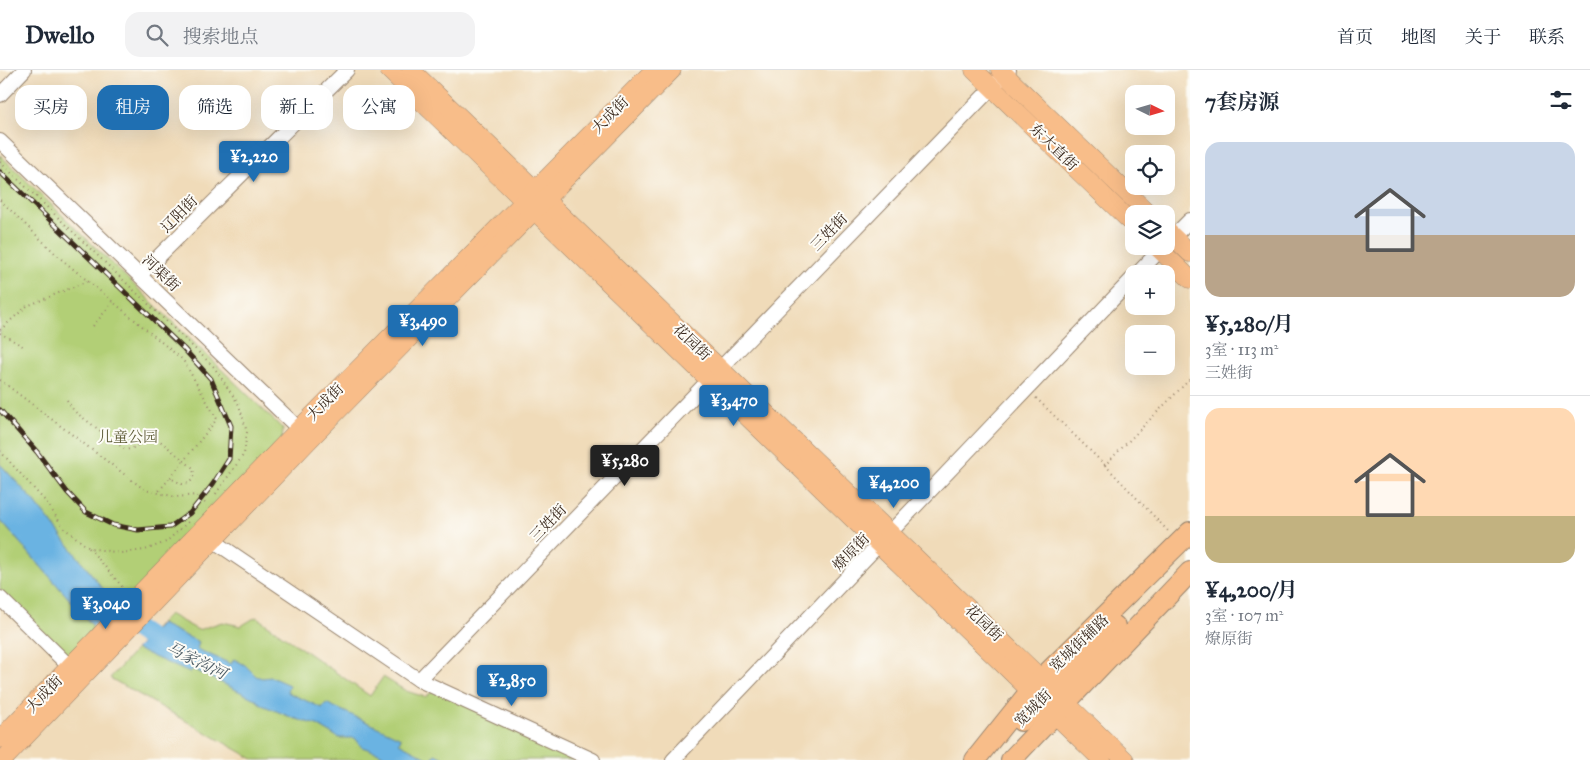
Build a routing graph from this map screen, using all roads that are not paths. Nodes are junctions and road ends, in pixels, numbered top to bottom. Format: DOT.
graph roads {
  1 [pos="24,70"];
  2 [pos="347,70"];
  3 [pos="389,70"];
  4 [pos="411,70"];
  5 [pos="654,70"];
  6 [pos="672,70"];
  7 [pos="974,70"];
  8 [pos="1005,71"];
  9 [pos="992,88"];
  10 [pos="0,95"];
  11 [pos="0,141"];
  12 [pos="535,201"];
  13 [pos="1140,205"];
  14 [pos="1125,216"];
  15 [pos="1190,220"];
  16 [pos="1175,233"];
  17 [pos="1175,247"];
  18 [pos="1190,253"];
  19 [pos="1153,255"];
  20 [pos="1173,255"];
  21 [pos="1145,265"];
  22 [pos="140,275"];
  23 [pos="1190,279"];
  24 [pos="1125,287"];
  25 [pos="714,374"];
  26 [pos="299,429"];
  27 [pos="202,530"];
  28 [pos="885,539"];
  29 [pos="1186,542"];
  30 [pos="1190,572"];
  31 [pos="1190,592"];
  32 [pos="0,598"];
  33 [pos="76,672"];
  34 [pos="419,680"];
  35 [pos="1053,701"];
  36 [pos="0,739"];
  37 [pos="3,760"];
  38 [pos="593,760"];
  39 [pos="673,760"];
  40 [pos="975,760"];
  41 [pos="982,760"];
  42 [pos="1011,760"];
  43 [pos="1020,760"];
  44 [pos="1102,760"];
  45 [pos="1125,760"];
  1 -- 10 [label="street"];
  2 -- 22 [label="street, 辽阳街"];
  3 -- 12 [label="main road, 花园街"];
  4 -- 12 [label="main road, 花园街"];
  5 -- 12 [label="main road, 大成街"];
  6 -- 12 [label="main road, 大成街"];
  7 -- 9 [label="main road, 东大直街"];
  8 -- 9 [label="street, 三姓街"];
  8 -- 13 [label="main road, 东大直街"];
  9 -- 14 [label="main road, 东大直街"];
  9 -- 25 [label="street, 三姓街"];
  11 -- 22 [label="street, 河渠街"];
  12 -- 25 [label="main road, 花园街"];
  12 -- 26 [label="main road, 大成街"];
  12 -- 27 [label="main road, 大成街"];
  15 -- 16 [label="street"];
  17 -- 18 [label="main road"];
  19 -- 21 [label="street"];
  20 -- 23 [label="main road"];
  22 -- 26 [label="street, 河渠街"];
  24 -- 28 [label="street, 燎原街"];
  25 -- 28 [label="main road, 花园街"];
  25 -- 34 [label="street, 三姓街"];
  26 -- 27 [label="main road, 大成街"];
  27 -- 33 [label="main road, 大成街"];
  27 -- 34 [label="street"];
  28 -- 35 [label="main road, 花园街"];
  28 -- 39 [label="street, 燎原街"];
  29 -- 35 [label="highway, 宽城街"];
  30 -- 35 [label="highway, 宽城街"];
  31 -- 35 [label="highway"];
  32 -- 33 [label="street"];
  33 -- 36 [label="main road, 大成街"];
  33 -- 37 [label="main road, 大成街"];
  34 -- 38 [label="street"];
  35 -- 40 [label="highway"];
  35 -- 41 [label="highway, 宽城街"];
  35 -- 42 [label="highway, 宽城街"];
  35 -- 43 [label="highway"];
  35 -- 44 [label="main road, 花园街"];
  35 -- 45 [label="main road, 花园街"];
}
